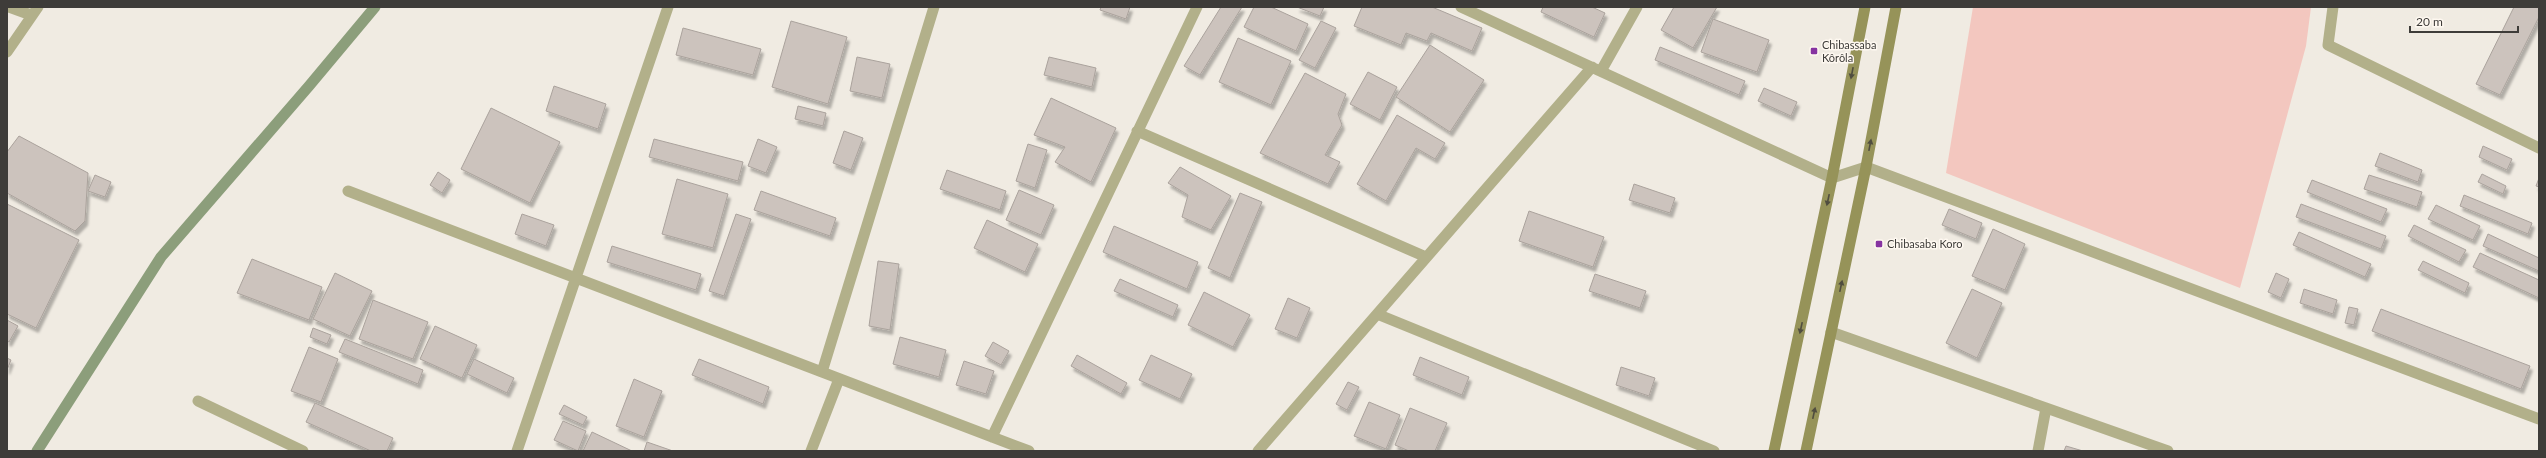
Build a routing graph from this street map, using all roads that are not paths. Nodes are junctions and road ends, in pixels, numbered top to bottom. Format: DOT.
graph roads {
  1 [pos="9,7"];
  2 [pos="668,7"];
  3 [pos="934,7"];
  4 [pos="1197,7"];
  5 [pos="1461,7"];
  6 [pos="1637,7"];
  7 [pos="1865,7"];
  8 [pos="1896,7"];
  9 [pos="2333,7"];
  10 [pos="35,11"];
  11 [pos="7,52"];
  12 [pos="1596,69"];
  13 [pos="1138,131"];
  14 [pos="2539,148"];
  15 [pos="1866,167"];
  16 [pos="1832,178"];
  17 [pos="348,191"];
  18 [pos="1426,257"];
  19 [pos="576,278"];
  20 [pos="1377,314"];
  21 [pos="1831,332"];
  22 [pos="822,372"];
  23 [pos="840,379"];
  24 [pos="198,401"];
  25 [pos="2046,408"];
  26 [pos="2539,419"];
  27 [pos="992,437"];
  28 [pos="303,451"];
  29 [pos="517,451"];
  30 [pos="811,451"];
  31 [pos="1029,451"];
  32 [pos="1258,451"];
  33 [pos="1714,451"];
  34 [pos="1774,451"];
  35 [pos="1806,451"];
  36 [pos="2038,451"];
  37 [pos="2168,451"];
  1 -- 10 [label="street"];
  2 -- 19 [label="street"];
  3 -- 22 [label="street"];
  4 -- 13 [label="street"];
  5 -- 12 [label="street"];
  6 -- 12 [label="street"];
  7 -- 16 [label="main road, one-way"];
  15 -- 8 [label="main road, one-way"];
  9 -- 14 [label="street"];
  10 -- 11 [label="street"];
  12 -- 16 [label="street"];
  12 -- 18 [label="street"];
  13 -- 18 [label="street"];
  13 -- 27 [label="street"];
  15 -- 16 [label="street"];
  21 -- 15 [label="main road, one-way"];
  15 -- 26 [label="street"];
  16 -- 34 [label="main road, one-way"];
  17 -- 19 [label="street"];
  18 -- 20 [label="street"];
  19 -- 22 [label="street"];
  19 -- 29 [label="street"];
  20 -- 32 [label="street"];
  20 -- 33 [label="street"];
  21 -- 25 [label="street"];
  35 -- 21 [label="main road, one-way"];
  22 -- 23 [label="street"];
  23 -- 27 [label="street"];
  23 -- 30 [label="street"];
  24 -- 28 [label="street"];
  25 -- 36 [label="street"];
  25 -- 37 [label="street"];
  27 -- 31 [label="street"];
}
